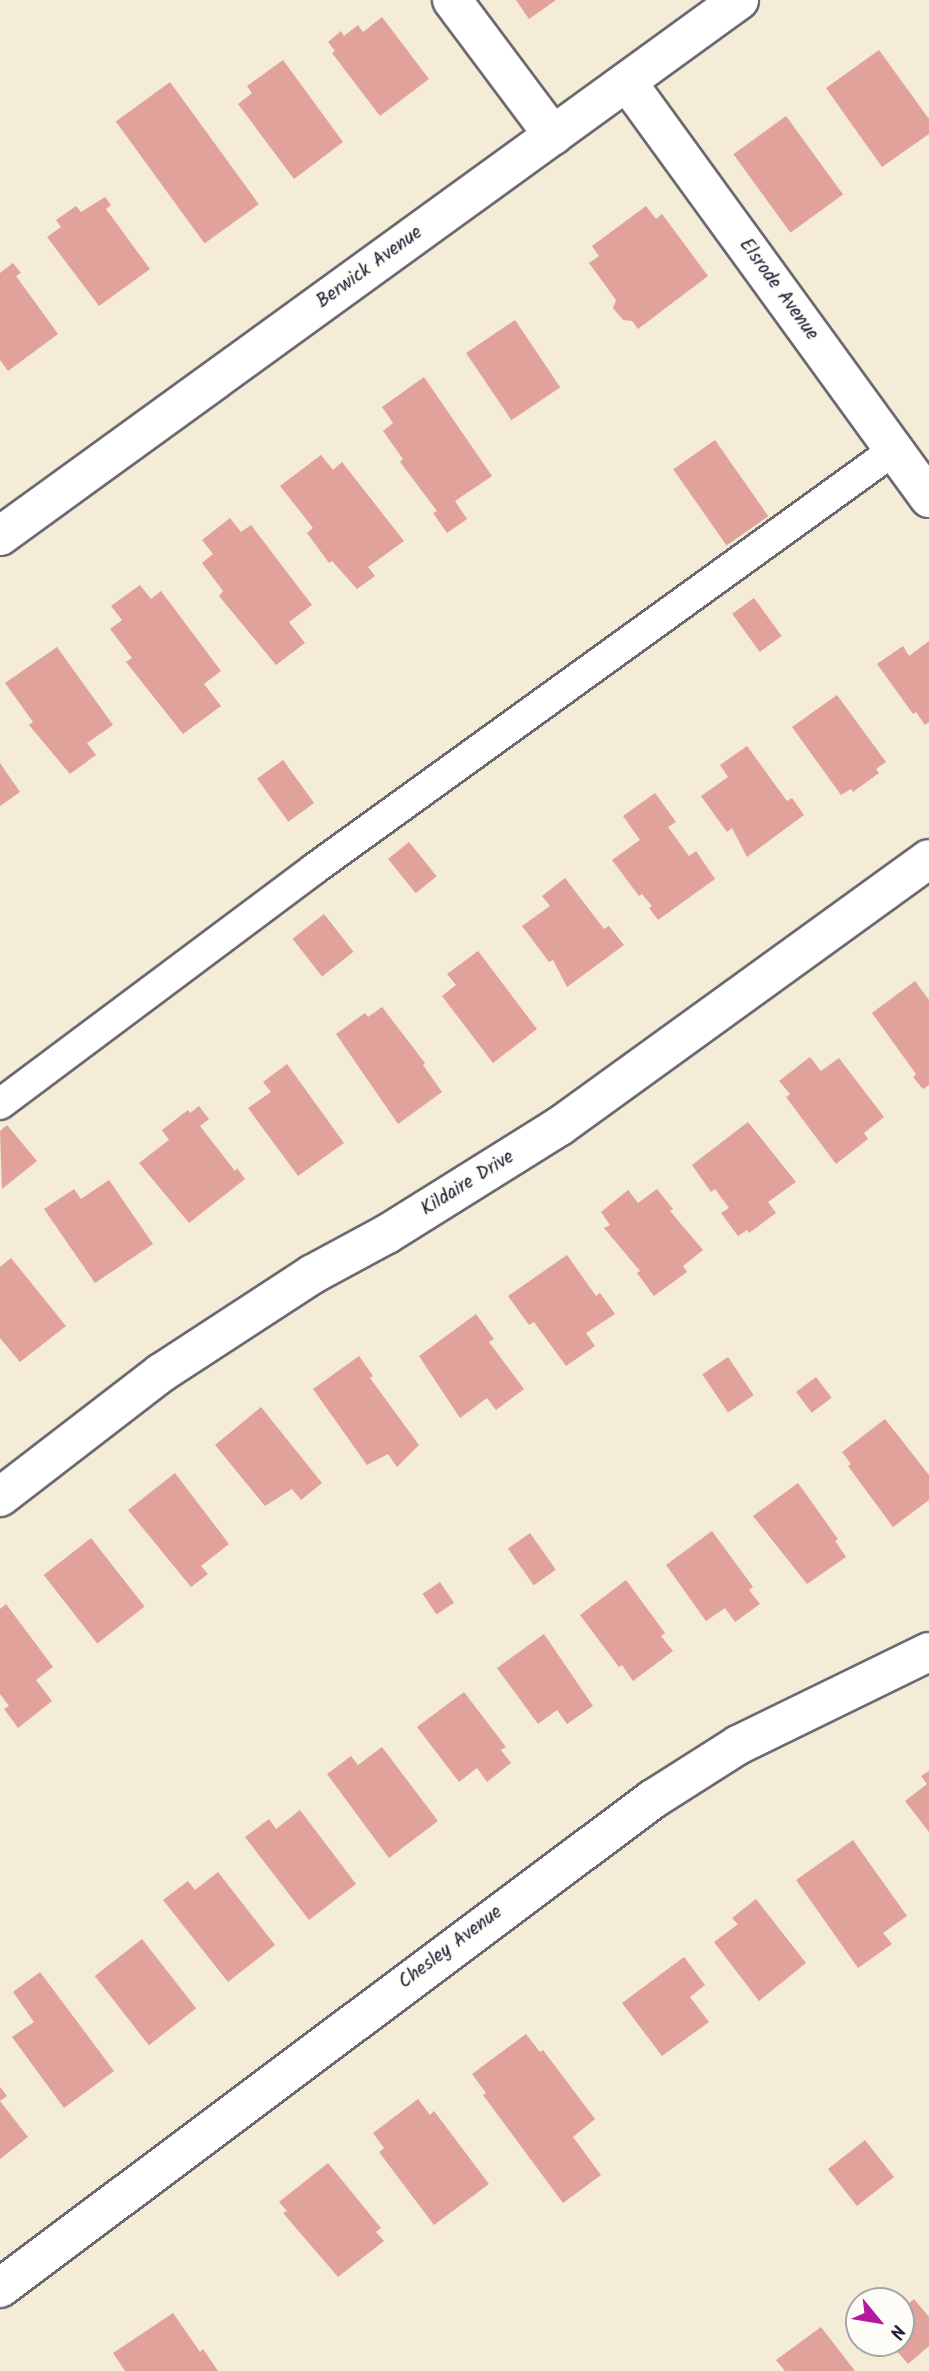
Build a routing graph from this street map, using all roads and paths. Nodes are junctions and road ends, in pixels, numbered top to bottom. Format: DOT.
graph roads {
  1 [pos="452,0"];
  2 [pos="739,0"];
  3 [pos="627,82"];
  4 [pos="553,135"];
  5 [pos="894,450"];
  6 [pos="929,498"];
  7 [pos="0,536"];
  8 [pos="929,859"];
  9 [pos="0,1104"];
  10 [pos="0,1497"];
  11 [pos="929,1652"];
  12 [pos="0,2288"];
  1 -- 4 [label="street"];
  2 -- 3 [label="street, Berwick Avenue"];
  3 -- 4 [label="street, Berwick Avenue"];
  3 -- 5 [label="street, Elsrode Avenue"];
  4 -- 7 [label="street, Berwick Avenue"];
  5 -- 6 [label="street, Elsrode Avenue"];
  5 -- 9 [label="lane"];
  8 -- 10 [label="street, Kildaire Drive"];
  11 -- 12 [label="street, Chesley Avenue"];
}
